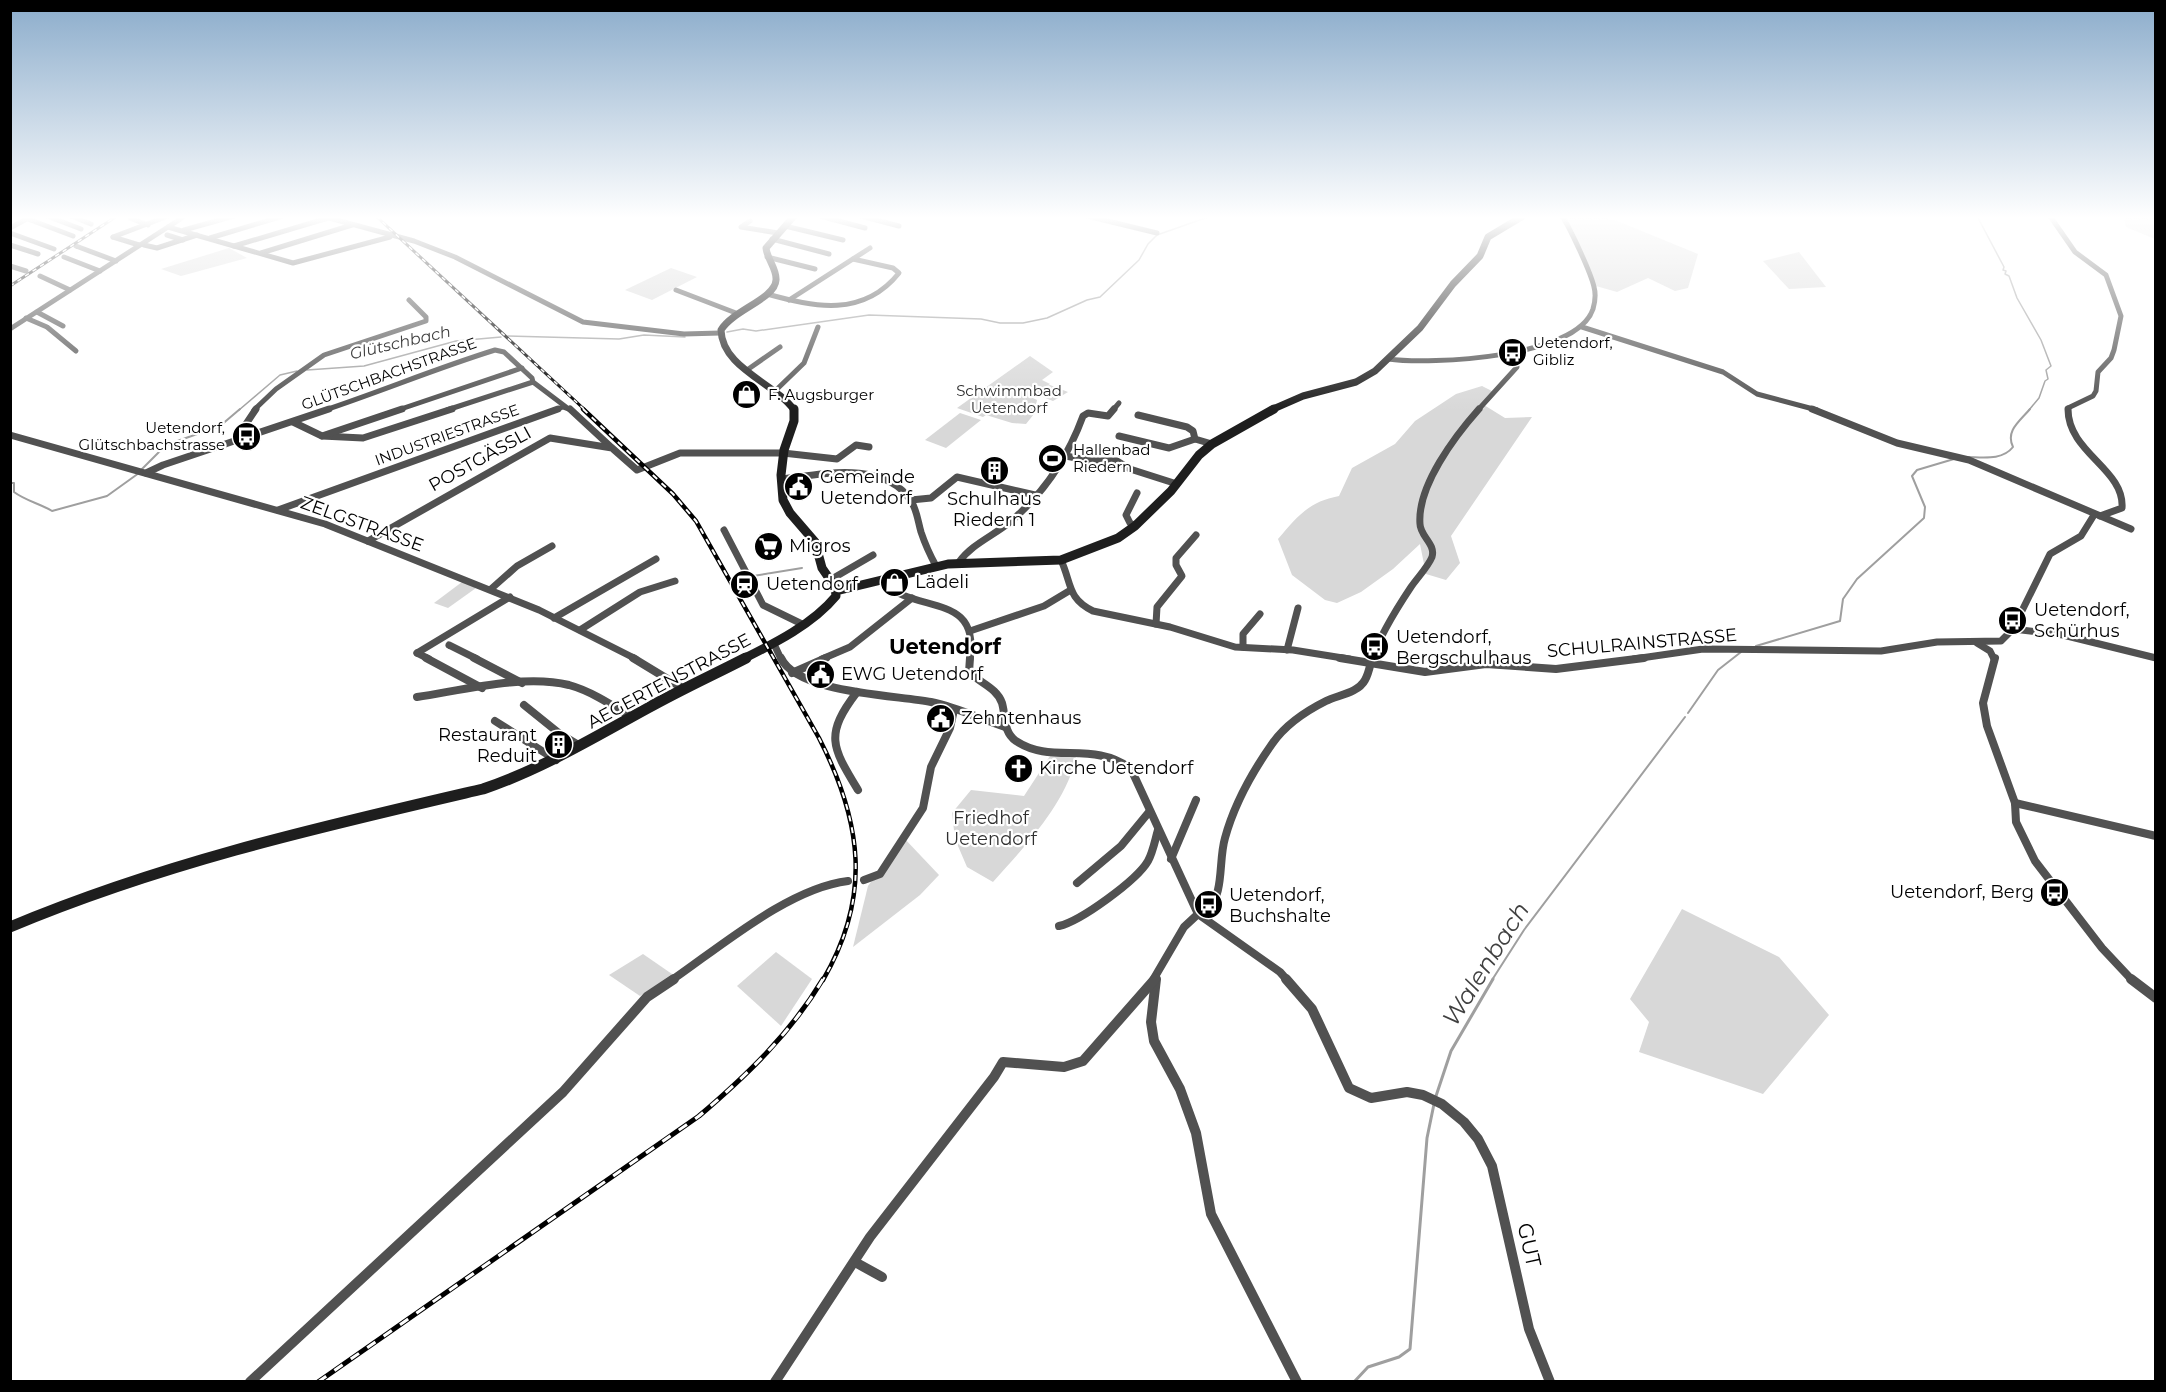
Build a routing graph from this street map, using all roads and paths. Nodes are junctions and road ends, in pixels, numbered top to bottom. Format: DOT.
graph roads {
  1 [pos="51,281"];
  2 [pos="84,281"];
  3 [pos="504,281"];
  4 [pos="777,281"];
  5 [pos="819,281"];
  6 [pos="889,281"];
  7 [pos="1456,281"];
  8 [pos="1592,281"];
  9 [pos="2108,281"];
  10 [pos="70,290"];
  11 [pos="676,290"];
  12 [pos="767,294"];
  13 [pos="409,300"];
  14 [pos="789,300"];
  15 [pos="37,312"];
  16 [pos="736,313"];
  17 [pos="26,318"];
  18 [pos="63,326"];
  19 [pos="818,327"];
  20 [pos="1582,327"];
  21 [pos="10,329"];
  22 [pos="720,333"];
  23 [pos="780,347"];
  24 [pos="76,351"];
  25 [pos="1508,355"];
  26 [pos="1386,362"];
  27 [pos="522,368"];
  28 [pos="747,370"];
  29 [pos="533,382"];
  30 [pos="774,392"];
  31 [pos="1119,403"];
  32 [pos="566,407"];
  33 [pos="1138,415"];
  34 [pos="294,422"];
  35 [pos="10,435"];
  36 [pos="252,436"];
  37 [pos="322,436"];
  38 [pos="1119,436"];
  39 [pos="1195,439"];
  40 [pos="1212,444"];
  41 [pos="869,447"];
  42 [pos="612,448"];
  43 [pos="783,453"];
  44 [pos="1066,456"];
  45 [pos="145,473"];
  46 [pos="782,479"];
  47 [pos="1177,484"];
  48 [pos="1137,493"];
  49 [pos="1035,495"];
  50 [pos="911,500"];
  51 [pos="278,510"];
  52 [pos="2097,516"];
  53 [pos="1135,526"];
  54 [pos="2131,529"];
  55 [pos="724,530"];
  56 [pos="1196,535"];
  57 [pos="368,542"];
  58 [pos="552,546"];
  59 [pos="972,548"];
  60 [pos="873,555"];
  61 [pos="656,559"];
  62 [pos="1061,560"];
  63 [pos="959,562"];
  64 [pos="972,562"];
  65 [pos="936,566"];
  66 [pos="830,580"];
  67 [pos="675,581"];
  68 [pos="882,582"];
  69 [pos="491,589"];
  70 [pos="836,591"];
  71 [pos="1069,591"];
  72 [pos="510,597"];
  73 [pos="912,598"];
  74 [pos="1298,608"];
  75 [pos="1260,614"];
  76 [pos="554,618"];
  77 [pos="801,624"];
  78 [pos="1156,624"];
  79 [pos="2014,625"];
  80 [pos="580,630"];
  81 [pos="970,631"];
  82 [pos="2001,641"];
  83 [pos="1977,643"];
  84 [pos="774,644"];
  85 [pos="449,645"];
  86 [pos="1243,648"];
  87 [pos="1287,650"];
  88 [pos="1995,657"];
  89 [pos="2156,658"];
  90 [pos="1371,662"];
  91 [pos="792,673"];
  92 [pos="523,684"];
  93 [pos="482,688"];
  94 [pos="684,689"];
  95 [pos="857,693"];
  96 [pos="417,697"];
  97 [pos="524,705"];
  98 [pos="954,710"];
  99 [pos="631,717"];
  100 [pos="495,721"];
  101 [pos="1005,727"];
  102 [pos="579,746"];
  103 [pos="556,760"];
  104 [pos="858,790"];
  105 [pos="1196,800"];
  106 [pos="2015,803"];
  107 [pos="1149,812"];
  108 [pos="1158,830"];
  109 [pos="2156,836"];
  110 [pos="1171,860"];
  111 [pos="864,880"];
  112 [pos="848,881"];
  113 [pos="1077,883"];
  114 [pos="1198,914"];
  115 [pos="1059,926"];
  116 [pos="10,927"];
  117 [pos="1156,976"];
  118 [pos="1138,996"];
  119 [pos="2156,998"];
  120 [pos="1152,1004"];
  121 [pos="855,1262"];
  122 [pos="882,1277"];
  123 [pos="250,1382"];
  124 [pos="776,1382"];
  125 [pos="1297,1382"];
  126 [pos="1550,1382"];
  1 -- 10 [label="street"];
  2 -- 10 [label="street"];
  3 -- 22 [label="street"];
  4 -- 12 [label="main road"];
  5 -- 14 [label="street"];
  6 -- 14 [label="street"];
  7 -- 26 [label="main road"];
  8 -- 20 [label="street"];
  9 -- 52 [label="street"];
  10 -- 15 [label="street"];
  11 -- 16 [label="street"];
  12 -- 14 [label="street"];
  12 -- 16 [label="main road"];
  13 -- 36 [label="street, GLÜTSCHBACHSTRASSE"];
  15 -- 17 [label="street"];
  15 -- 18 [label="street"];
  16 -- 22 [label="main road"];
  17 -- 21 [label="street"];
  17 -- 24 [label="street"];
  19 -- 30 [label="street"];
  20 -- 25 [label="street"];
  20 -- 52 [label="street"];
  22 -- 28 [label="main road"];
  23 -- 28 [label="street"];
  25 -- 26 [label="street"];
  25 -- 90 [label="street"];
  26 -- 40 [label="main road"];
  27 -- 29 [label="street, GLÜTSCHBACHSTRASSE"];
  27 -- 34 [label="street, GLÜTSCHBACHSTRASSE"];
  27 -- 37 [label="street, GLÜTSCHBACHSTRASSE"];
  28 -- 30 [label="main road"];
  29 -- 32 [label="street, GLÜTSCHBACHSTRASSE"];
  29 -- 37 [label="street, GLÜTSCHBACHSTRASSE"];
  30 -- 43 [label="main road"];
  31 -- 44 [label="street"];
  32 -- 42 [label="street"];
  32 -- 51 [label="street, INDUSTRIESTRASSE"];
  33 -- 39 [label="street"];
  34 -- 36 [label="street, GLÜTSCHBACHSTRASSE"];
  34 -- 37 [label="street, GLÜTSCHBACHSTRASSE"];
  35 -- 45 [label="street, ZELGSTRASSE"];
  36 -- 45 [label="street, GLÜTSCHBACHSTRASSE"];
  38 -- 39 [label="street"];
  39 -- 40 [label="street"];
  40 -- 47 [label="main road"];
  41 -- 43 [label="street"];
  42 -- 43 [label="street"];
  42 -- 57 [label="street, POSTGÄSSLI"];
  43 -- 46 [label="main road"];
  44 -- 47 [label="street"];
  44 -- 49 [label="street"];
  45 -- 51 [label="street, ZELGSTRASSE"];
  46 -- 50 [label="street"];
  46 -- 66 [label="main road"];
  47 -- 53 [label="main road"];
  48 -- 53 [label="street"];
  49 -- 50 [label="street"];
  49 -- 59 [label="street"];
  50 -- 65 [label="street"];
  51 -- 57 [label="street, ZELGSTRASSE"];
  52 -- 54 [label="street"];
  52 -- 79 [label="street"];
  53 -- 62 [label="main road"];
  55 -- 77 [label="street"];
  56 -- 78 [label="street"];
  57 -- 69 [label="street, ZELGSTRASSE"];
  58 -- 69 [label="street"];
  59 -- 63 [label="street"];
  59 -- 64 [label="street"];
  60 -- 66 [label="street"];
  61 -- 76 [label="street"];
  62 -- 64 [label="main road"];
  62 -- 71 [label="street"];
  63 -- 64 [label="main road"];
  63 -- 65 [label="main road"];
  65 -- 68 [label="main road"];
  66 -- 70 [label="main road"];
  67 -- 80 [label="street"];
  68 -- 70 [label="main road"];
  68 -- 73 [label="street"];
  69 -- 72 [label="street, ZELGSTRASSE"];
  70 -- 77 [label="main road, AEGERTENSTRASSE"];
  71 -- 78 [label="street, SCHULRAINSTRASSE"];
  71 -- 81 [label="street"];
  72 -- 76 [label="street, ZELGSTRASSE"];
  72 -- 93 [label="street"];
  73 -- 81 [label="street"];
  73 -- 91 [label="street"];
  74 -- 87 [label="street"];
  75 -- 86 [label="street"];
  76 -- 80 [label="street, ZELGSTRASSE"];
  77 -- 84 [label="main road, AEGERTENSTRASSE"];
  78 -- 86 [label="street, SCHULRAINSTRASSE"];
  79 -- 82 [label="street"];
  79 -- 89 [label="street"];
  80 -- 94 [label="street, ZELGSTRASSE"];
  81 -- 101 [label="street"];
  82 -- 83 [label="street, SCHULRAINSTRASSE"];
  82 -- 88 [label="street"];
  83 -- 88 [label="street"];
  83 -- 90 [label="street, SCHULRAINSTRASSE"];
  84 -- 91 [label="street"];
  84 -- 94 [label="main road, AEGERTENSTRASSE"];
  85 -- 92 [label="street"];
  86 -- 87 [label="street, SCHULRAINSTRASSE"];
  87 -- 90 [label="street, SCHULRAINSTRASSE"];
  88 -- 106 [label="street"];
  90 -- 114 [label="street"];
  91 -- 95 [label="street"];
  92 -- 93 [label="street"];
  92 -- 99 [label="street"];
  93 -- 96 [label="street"];
  94 -- 99 [label="main road, AEGERTENSTRASSE"];
  95 -- 98 [label="street"];
  95 -- 104 [label="street"];
  97 -- 102 [label="street, AEGERTENSTRASSE"];
  98 -- 101 [label="street"];
  98 -- 111 [label="street"];
  99 -- 102 [label="main road, AEGERTENSTRASSE"];
  100 -- 103 [label="street"];
  101 -- 107 [label="street"];
  102 -- 103 [label="main road, AEGERTENSTRASSE"];
  103 -- 116 [label="main road, AEGERTENSTRASSE"];
  105 -- 110 [label="street"];
  106 -- 109 [label="street"];
  106 -- 119 [label="street"];
  107 -- 108 [label="street"];
  107 -- 113 [label="street"];
  108 -- 110 [label="street"];
  108 -- 115 [label="street"];
  110 -- 114 [label="street"];
  112 -- 123 [label="street"];
  114 -- 117 [label="street"];
  114 -- 126 [label="street, GUT"];
  117 -- 118 [label="street"];
  117 -- 120 [label="street"];
  118 -- 120 [label="street"];
  118 -- 121 [label="street"];
  120 -- 125 [label="street"];
  121 -- 122 [label="street"];
  121 -- 124 [label="street"];
}
